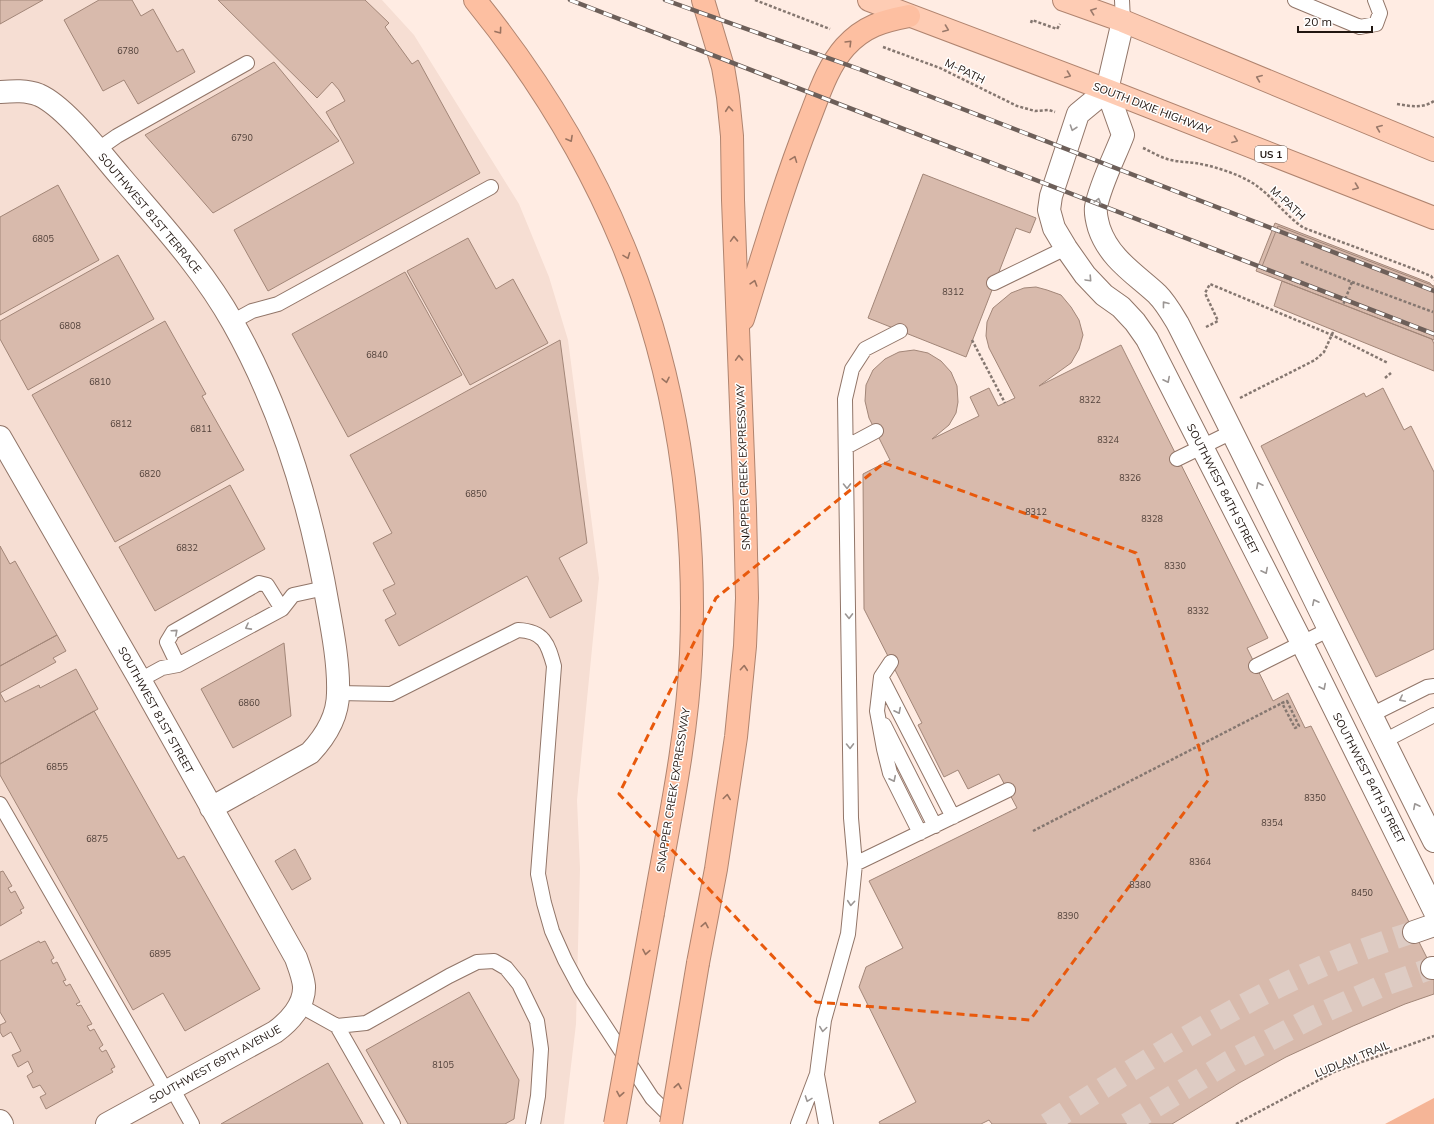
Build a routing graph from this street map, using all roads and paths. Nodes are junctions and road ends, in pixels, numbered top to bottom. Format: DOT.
graph roads {
  1 [pos="475,0"];
  2 [pos="703,0"];
  3 [pos="755,0"];
  4 [pos="869,0"];
  5 [pos="1064,0"];
  6 [pos="1295,0"];
  7 [pos="1375,0"];
  8 [pos="1122,11"];
  9 [pos="909,16"];
  10 [pos="1031,23"];
  11 [pos="1060,24"];
  12 [pos="831,29"];
  13 [pos="879,46"];
  14 [pos="247,64"];
  15 [pos="1107,90"];
  16 [pos="0,92"];
  17 [pos="1434,101"];
  18 [pos="1397,104"];
  19 [pos="1049,110"];
  20 [pos="97,150"];
  21 [pos="1434,150"];
  22 [pos="1152,152"];
  23 [pos="490,187"];
  24 [pos="1434,218"];
  25 [pos="1066,248"];
  26 [pos="1301,262"];
  27 [pos="1434,280"];
  28 [pos="1352,282"];
  29 [pos="994,283"];
  30 [pos="1343,305"];
  31 [pos="1433,312"];
  32 [pos="232,322"];
  33 [pos="1200,330"];
  34 [pos="1334,330"];
  35 [pos="900,331"];
  36 [pos="738,334"];
  37 [pos="1332,335"];
  38 [pos="972,340"];
  39 [pos="1388,362"];
  40 [pos="1391,373"];
  41 [pos="1385,378"];
  42 [pos="1236,400"];
  43 [pos="1005,403"];
  44 [pos="876,431"];
  45 [pos="1232,432"];
  46 [pos="0,437"];
  47 [pos="846,447"];
  48 [pos="1202,447"];
  49 [pos="1178,459"];
  50 [pos="325,588"];
  51 [pos="282,609"];
  52 [pos="1328,630"];
  53 [pos="1302,643"];
  54 [pos="891,662"];
  55 [pos="178,665"];
  56 [pos="1256,666"];
  57 [pos="880,677"];
  58 [pos="140,680"];
  59 [pos="1434,686"];
  60 [pos="338,694"];
  61 [pos="1282,703"];
  62 [pos="877,711"];
  63 [pos="1371,715"];
  64 [pos="1434,715"];
  65 [pos="1384,742"];
  66 [pos="1008,790"];
  67 [pos="0,804"];
  68 [pos="212,808"];
  69 [pos="953,817"];
  70 [pos="935,826"];
  71 [pos="1033,831"];
  72 [pos="920,833"];
  73 [pos="1434,841"];
  74 [pos="855,864"];
  75 [pos="1434,910"];
  76 [pos="1434,925"];
  77 [pos="1414,932"];
  78 [pos="301,996"];
  79 [pos="336,1026"];
  80 [pos="1434,1036"];
  81 [pos="817,1074"];
  82 [pos="169,1090"];
  83 [pos="0,1121"];
  84 [pos="119,1121"];
  85 [pos="2,1124"];
  86 [pos="192,1124"];
  87 [pos="393,1124"];
  88 [pos="533,1124"];
  89 [pos="615,1124"];
  90 [pos="672,1124"];
  91 [pos="678,1124"];
  92 [pos="798,1124"];
  93 [pos="826,1124"];
  94 [pos="1236,1124"];
  1 -- 89 [label="highway, SNAPPER CREEK EXPRESSWAY, one-way, bridge"];
  36 -- 2 [label="highway, SNAPPER CREEK EXPRESSWAY, one-way"];
  3 -- 12 [label="path"];
  4 -- 9 [label="highway, SOUTH DIXIE HIGHWAY / US 1"];
  8 -- 5 [label="highway, one-way"];
  6 -- 7 [label="lane"];
  8 -- 15 [label="street"];
  21 -- 8 [label="highway, one-way"];
  9 -- 15 [label="highway, SOUTH DIXIE HIGHWAY / US 1, one-way"];
  36 -- 9 [label="highway, one-way"];
  10 -- 11 [label="path"];
  13 -- 19 [label="path, M-PATH"];
  14 -- 20 [label="lane"];
  15 -- 24 [label="highway, SOUTH DIXIE HIGHWAY / US 1, one-way"];
  15 -- 25 [label="street, SOUTHWEST 84TH STREET, one-way"];
  45 -- 15 [label="street, one-way"];
  16 -- 20 [label="street, SOUTHWEST 81ST TERRACE"];
  17 -- 18 [label="path"];
  20 -- 32 [label="street, SOUTHWEST 81ST TERRACE"];
  22 -- 27 [label="path, M-PATH"];
  23 -- 32 [label="lane"];
  25 -- 29 [label="lane"];
  25 -- 48 [label="street, SOUTHWEST 84TH STREET, one-way"];
  26 -- 28 [label="path"];
  28 -- 30 [label="path"];
  28 -- 31 [label="path"];
  32 -- 50 [label="street, SOUTHWEST 81ST TERRACE"];
  33 -- 37 [label="path"];
  34 -- 37 [label="path"];
  35 -- 47 [label="lane"];
  90 -- 36 [label="highway, SNAPPER CREEK EXPRESSWAY, one-way, bridge"];
  37 -- 39 [label="path"];
  37 -- 42 [label="path"];
  38 -- 43 [label="path"];
  40 -- 41 [label="path"];
  44 -- 47 [label="lane"];
  45 -- 48 [label="lane"];
  52 -- 45 [label="street, one-way"];
  46 -- 58 [label="street, SOUTHWEST 81ST STREET"];
  47 -- 74 [label="lane, one-way"];
  48 -- 49 [label="lane"];
  48 -- 53 [label="street, SOUTHWEST 84TH STREET, one-way"];
  50 -- 51 [label="lane"];
  50 -- 60 [label="street, SOUTHWEST 81ST TERRACE"];
  51 -- 55 [label="lane, one-way"];
  55 -- 51 [label="lane, one-way"];
  52 -- 53 [label="lane"];
  52 -- 63 [label="street"];
  53 -- 56 [label="lane"];
  53 -- 75 [label="street, SOUTHWEST 84TH STREET, one-way"];
  54 -- 57 [label="lane"];
  55 -- 58 [label="lane"];
  57 -- 62 [label="lane"];
  57 -- 69 [label="lane, one-way"];
  58 -- 68 [label="street, SOUTHWEST 81ST STREET"];
  59 -- 63 [label="lane, one-way"];
  60 -- 68 [label="street, SOUTHWEST 81ST TERRACE"];
  60 -- 91 [label="lane"];
  61 -- 61 [label="path"];
  61 -- 71 [label="path"];
  62 -- 70 [label="lane"];
  62 -- 72 [label="lane, one-way"];
  63 -- 65 [label="street"];
  64 -- 65 [label="lane"];
  73 -- 65 [label="street, one-way"];
  66 -- 69 [label="lane"];
  67 -- 82 [label="lane"];
  68 -- 78 [label="street, SOUTHWEST 81ST STREET"];
  69 -- 70 [label="lane"];
  70 -- 72 [label="lane"];
  72 -- 74 [label="lane"];
  74 -- 81 [label="lane, one-way"];
  76 -- 77 [label="street"];
  78 -- 79 [label="lane"];
  78 -- 82 [label="street, SOUTHWEST 69TH AVENUE"];
  79 -- 87 [label="lane"];
  79 -- 88 [label="lane"];
  80 -- 94 [label="path, LUDLAM TRAIL"];
  81 -- 92 [label="lane, one-way"];
  81 -- 93 [label="lane"];
  82 -- 84 [label="street, SOUTHWEST 69TH AVENUE"];
  82 -- 86 [label="lane"];
  83 -- 85 [label="street"];
}
